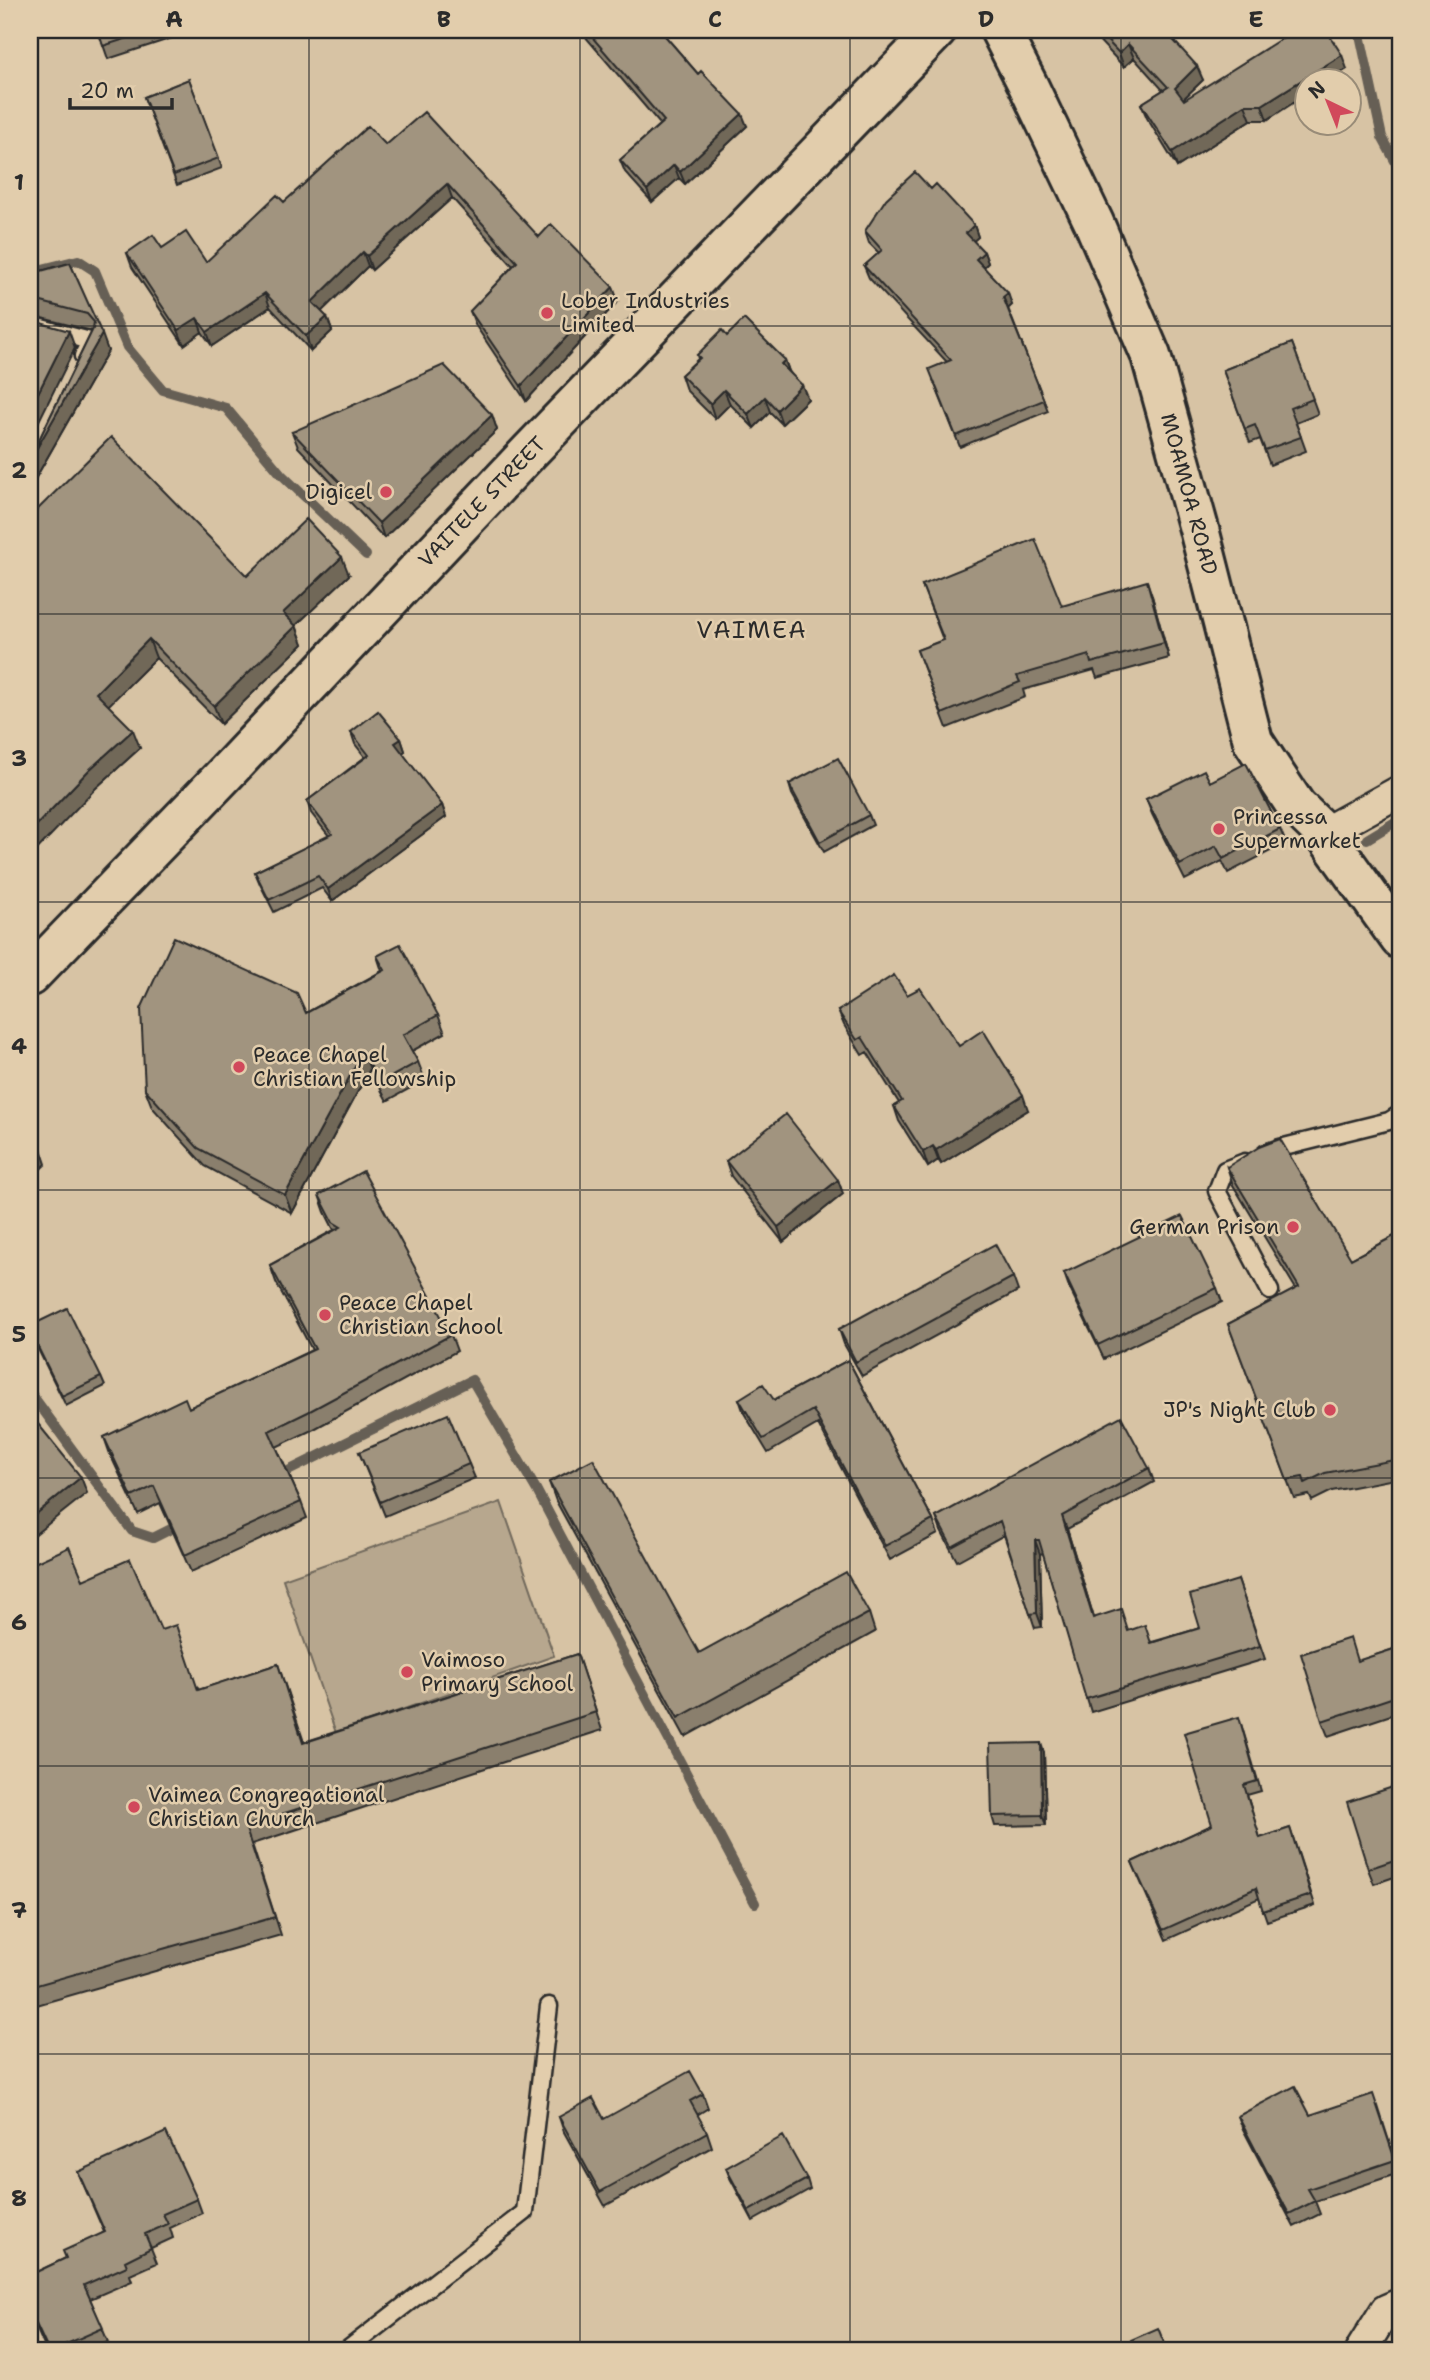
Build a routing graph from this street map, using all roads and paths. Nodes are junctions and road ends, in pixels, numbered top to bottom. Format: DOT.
graph roads {
  1 [pos="937,30"];
  2 [pos="1000,30"];
  3 [pos="30,325"];
  4 [pos="78,365"];
  5 [pos="1400,791"];
  6 [pos="1324,833"];
  7 [pos="1400,939"];
  8 [pos="30,976"];
  9 [pos="1400,1114"];
  10 [pos="1270,1291"];
  11 [pos="549,2006"];
  12 [pos="1400,2304"];
  13 [pos="347,2350"];
  14 [pos="1362,2350"];
  1 -- 8 [label="main road, VAITELE STREET"];
  2 -- 6 [label="main road, MOAMOA ROAD"];
  3 -- 4 [label="lane"];
  5 -- 6 [label="street"];
  6 -- 7 [label="main road, MOAMOA ROAD"];
  9 -- 10 [label="lane"];
  11 -- 13 [label="lane"];
  12 -- 14 [label="street"];
}
